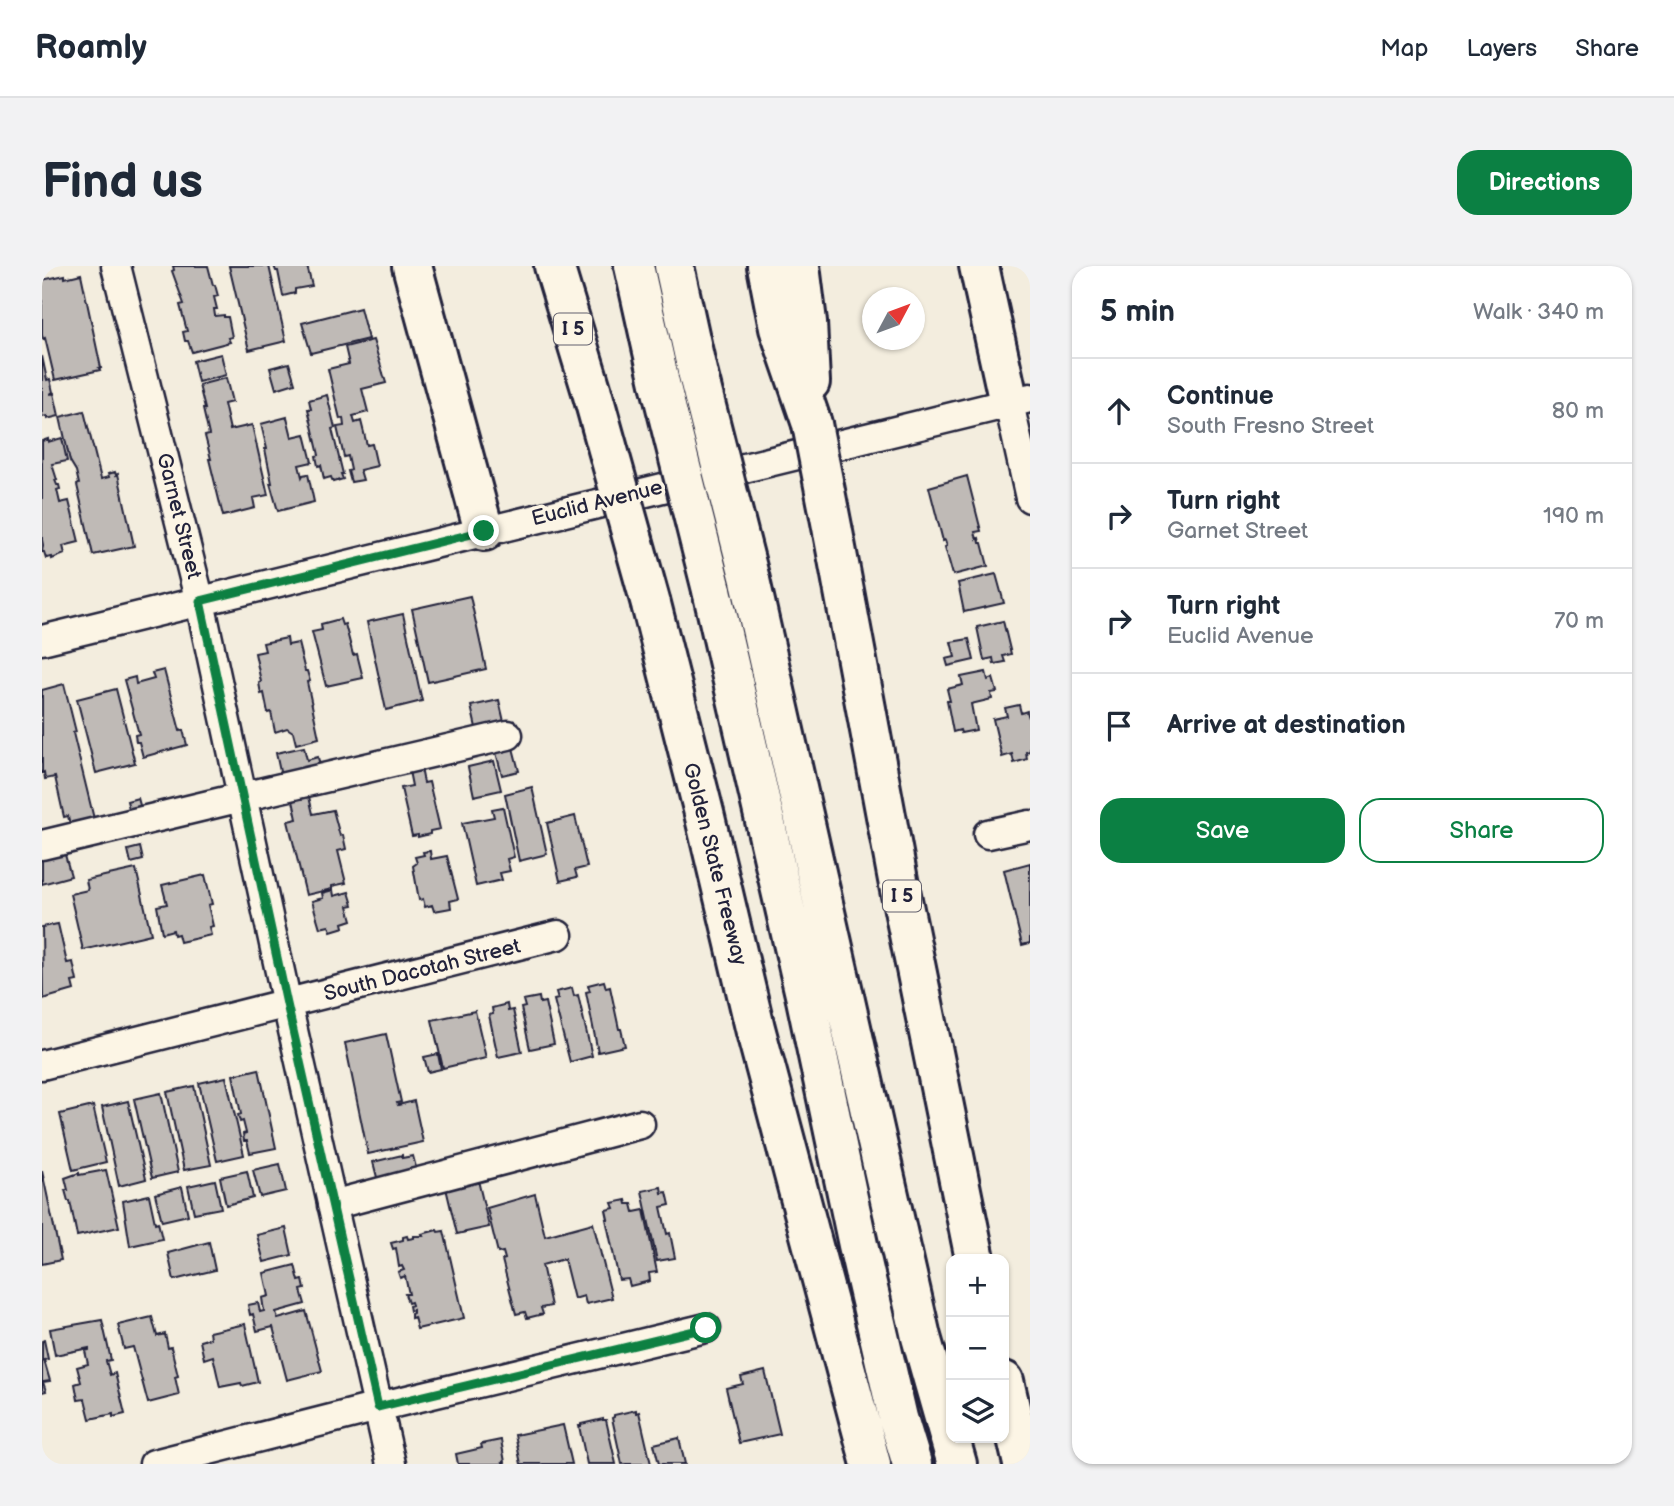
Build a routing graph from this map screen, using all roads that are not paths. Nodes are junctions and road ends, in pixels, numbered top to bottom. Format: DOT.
graph roads {
  1 [pos="116,266"];
  2 [pos="411,266"];
  3 [pos="554,266"];
  4 [pos="634,266"];
  5 [pos="674,266"];
  6 [pos="767,266"];
  7 [pos="800,266"];
  8 [pos="979,266"];
  9 [pos="793,325"];
  10 [pos="1019,401"];
  11 [pos="1030,498"];
  12 [pos="484,531"];
  13 [pos="200,601"];
  14 [pos="42,640"];
  15 [pos="508,735"];
  16 [pos="242,797"];
  17 [pos="1030,825"];
  18 [pos="988,834"];
  19 [pos="42,845"];
  20 [pos="558,935"];
  21 [pos="287,1004"];
  22 [pos="42,1065"];
  23 [pos="640,1124"];
  24 [pos="332,1205"];
  25 [pos="974,1254"];
  26 [pos="706,1328"];
  27 [pos="1009,1403"];
  28 [pos="378,1407"];
  29 [pos="155,1464"];
  30 [pos="391,1464"];
  31 [pos="871,1464"];
  32 [pos="912,1464"];
  33 [pos="957,1464"];
  34 [pos="1023,1464"];
  1 -- 13 [label="street, Garnet Street"];
  2 -- 12 [label="highway"];
  3 -- 31 [label="highway, Golden State Freeway / I 5, bridge"];
  4 -- 32 [label="highway, bridge"];
  5 -- 33 [label="highway, bridge"];
  6 -- 9 [label="highway, I 5"];
  7 -- 9 [label="highway"];
  8 -- 10 [label="highway"];
  9 -- 25 [label="highway, I 5, bridge"];
  10 -- 11 [label="street"];
  10 -- 12 [label="street, Euclid Avenue"];
  12 -- 13 [label="street, Euclid Avenue"];
  13 -- 14 [label="street, Euclid Avenue"];
  13 -- 16 [label="street, Garnet Street"];
  15 -- 16 [label="street"];
  16 -- 19 [label="street"];
  16 -- 21 [label="street, Garnet Street"];
  17 -- 18 [label="street"];
  20 -- 21 [label="street, South Dacotah Street"];
  21 -- 22 [label="street, South Dacotah Street"];
  21 -- 24 [label="street, Garnet Street"];
  23 -- 24 [label="street"];
  24 -- 28 [label="street, Garnet Street"];
  26 -- 28 [label="street"];
  27 -- 34 [label="highway"];
  28 -- 29 [label="street"];
  28 -- 30 [label="street, Garnet Street"];
}
